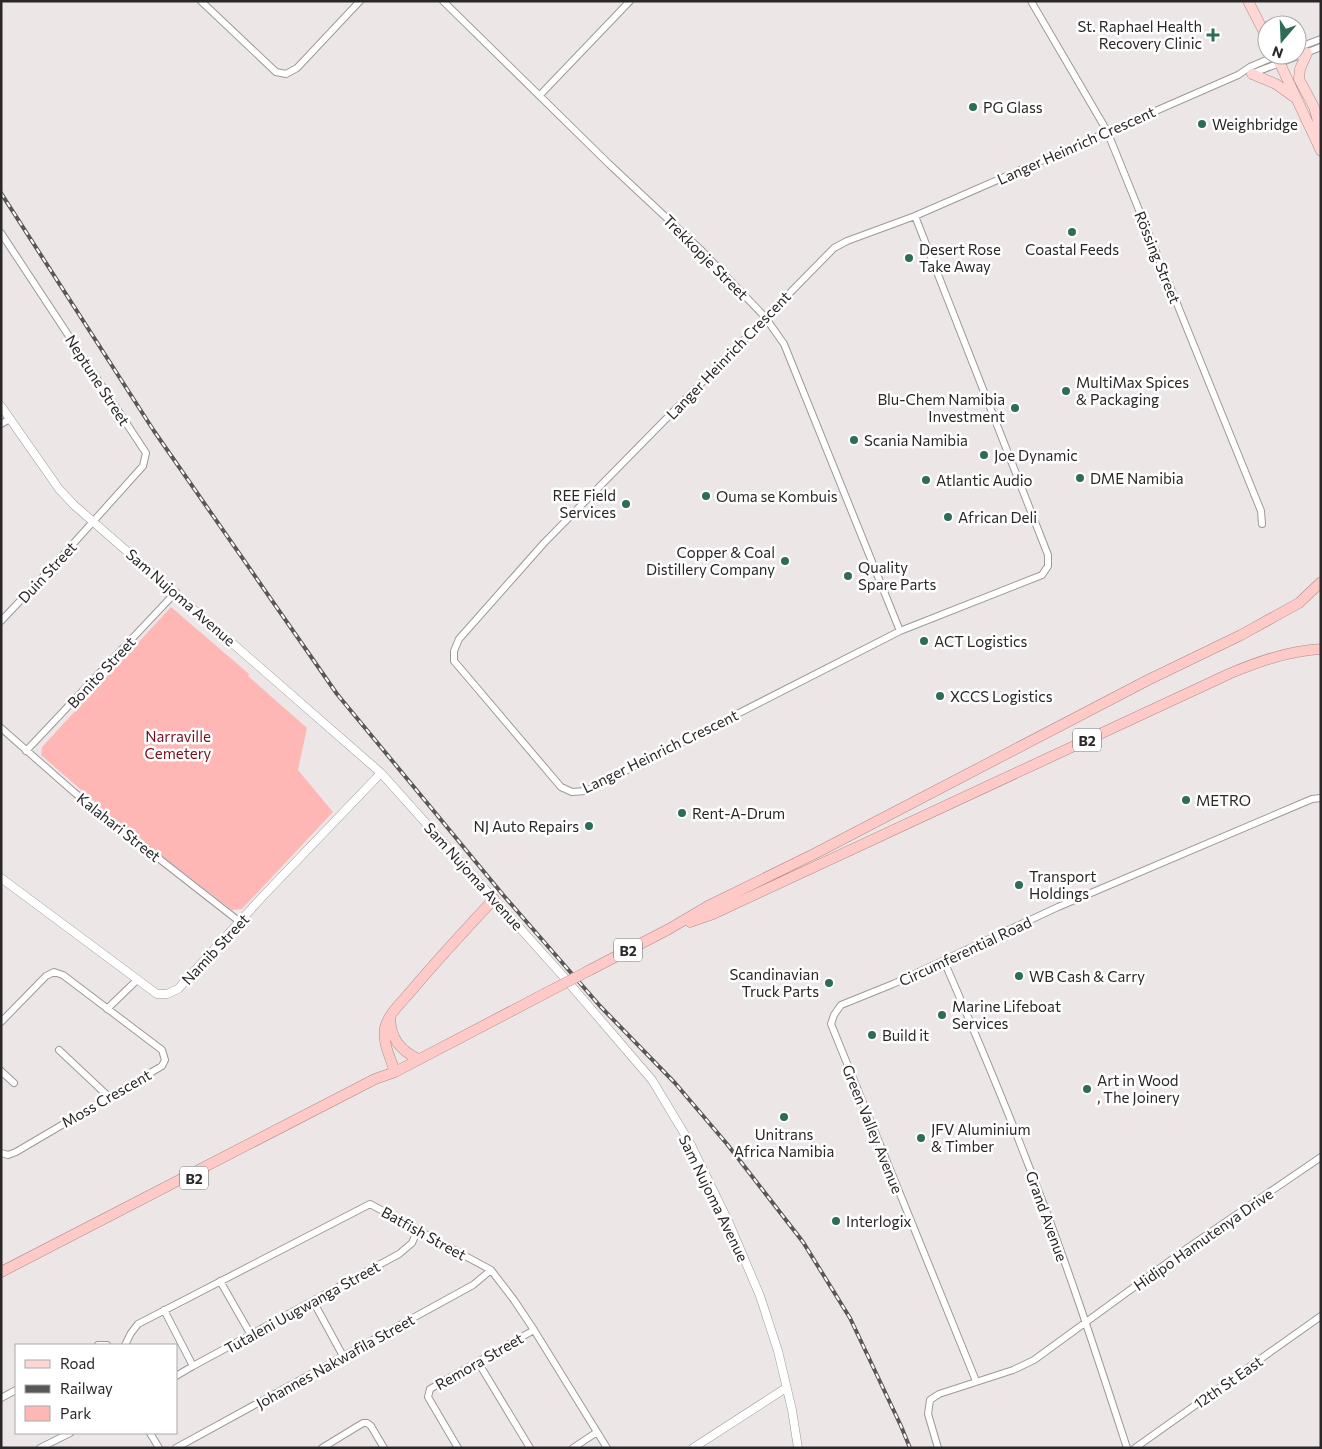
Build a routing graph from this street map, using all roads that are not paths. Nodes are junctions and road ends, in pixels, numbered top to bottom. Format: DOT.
graph roads {
  1 [pos="201,1"];
  2 [pos="360,1"];
  3 [pos="443,1"];
  4 [pos="630,1"];
  5 [pos="1031,1"];
  6 [pos="1248,1"];
  7 [pos="1257,19"];
  8 [pos="1321,39"];
  9 [pos="1307,47"];
  10 [pos="1321,47"];
  11 [pos="1307,49"];
  12 [pos="1257,64"];
  13 [pos="1265,65"];
  14 [pos="1281,65"];
  15 [pos="1300,65"];
  16 [pos="1252,74"];
  17 [pos="1238,75"];
  18 [pos="540,95"];
  19 [pos="1297,100"];
  20 [pos="1107,131"];
  21 [pos="1316,139"];
  22 [pos="1321,152"];
  23 [pos="915,216"];
  24 [pos="1,233"];
  25 [pos="766,317"];
  26 [pos="1,406"];
  27 [pos="10,419"];
  28 [pos="1,424"];
  29 [pos="92,522"];
  30 [pos="1262,524"];
  31 [pos="1321,582"];
  32 [pos="176,592"];
  33 [pos="1,621"];
  34 [pos="900,631"];
  35 [pos="1321,649"];
  36 [pos="1,728"];
  37 [pos="26,751"];
  38 [pos="382,773"];
  39 [pos="1321,798"];
  40 [pos="1,878"];
  41 [pos="494,899"];
  42 [pos="240,922"];
  43 [pos="669,929"];
  44 [pos="944,961"];
  45 [pos="137,980"];
  46 [pos="107,1008"];
  47 [pos="834,1015"];
  48 [pos="390,1017"];
  49 [pos="1,1022"];
  50 [pos="59,1050"];
  51 [pos="418,1059"];
  52 [pos="1,1071"];
  53 [pos="394,1072"];
  54 [pos="14,1083"];
  55 [pos="109,1097"];
  56 [pos="1,1152"];
  57 [pos="1321,1157"];
  58 [pos="418,1229"];
  59 [pos="491,1270"];
  60 [pos="1,1272"];
  61 [pos="1,1277"];
  62 [pos="220,1281"];
  63 [pos="313,1301"];
  64 [pos="164,1310"];
  65 [pos="1321,1316"];
  66 [pos="1086,1321"];
  67 [pos="534,1330"];
  68 [pos="252,1336"];
  69 [pos="125,1344"];
  70 [pos="343,1356"];
  71 [pos="478,1362"];
  72 [pos="193,1366"];
  73 [pos="178,1375"];
  74 [pos="976,1381"];
  75 [pos="786,1388"];
  76 [pos="15,1391"];
  77 [pos="1,1398"];
  78 [pos="597,1432"];
  79 [pos="68,1434"];
  80 [pos="151,1434"];
  81 [pos="40,1448"];
  82 [pos="159,1448"];
  83 [pos="176,1448"];
  84 [pos="322,1448"];
  85 [pos="384,1448"];
  86 [pos="458,1448"];
  87 [pos="530,1448"];
  88 [pos="573,1448"];
  89 [pos="607,1448"];
  90 [pos="693,1448"];
  91 [pos="798,1448"];
  92 [pos="938,1448"];
  93 [pos="1127,1448"];
  94 [pos="1135,1448"];
  1 -- 2 [label="street"];
  3 -- 18 [label="street, Trekkopje Street"];
  4 -- 18 [label="street"];
  5 -- 20 [label="street, Rössing Street"];
  6 -- 7 [label="main road"];
  8 -- 9 [label="street"];
  10 -- 11 [label="street"];
  12 -- 17 [label="street, Langer Heinrich Crescent"];
  13 -- 16 [label="street, Langer Heinrich Crescent"];
  14 -- 19 [label="main road"];
  15 -- 21 [label="main road"];
  16 -- 17 [label="street, Langer Heinrich Crescent"];
  16 -- 19 [label="main road"];
  17 -- 20 [label="street, Langer Heinrich Crescent"];
  18 -- 25 [label="street, Trekkopje Street"];
  19 -- 21 [label="main road"];
  20 -- 23 [label="street, Langer Heinrich Crescent"];
  20 -- 30 [label="street, Rössing Street"];
  21 -- 22 [label="main road"];
  23 -- 25 [label="street, Langer Heinrich Crescent"];
  23 -- 34 [label="street, Langer Heinrich Crescent"];
  24 -- 29 [label="street, Neptune Street"];
  25 -- 34 [label="street, Trekkopje Street"];
  25 -- 34 [label="street, Langer Heinrich Crescent"];
  26 -- 27 [label="street, Sam Nujoma Avenue"];
  27 -- 28 [label="street"];
  27 -- 29 [label="street, Sam Nujoma Avenue"];
  29 -- 32 [label="street, Sam Nujoma Avenue"];
  29 -- 33 [label="street, Duin Street"];
  31 -- 43 [label="highway, B2"];
  32 -- 37 [label="street, Bonito Street"];
  32 -- 38 [label="street, Sam Nujoma Avenue"];
  35 -- 43 [label="highway, B2"];
  36 -- 37 [label="street, Kalahari Street"];
  37 -- 42 [label="street, Kalahari Street"];
  38 -- 41 [label="street, Sam Nujoma Avenue"];
  38 -- 42 [label="street, Namib Street"];
  39 -- 44 [label="street, Circumferential Road"];
  40 -- 45 [label="street, Namib Street"];
  41 -- 48 [label="highway"];
  41 -- 75 [label="street, Sam Nujoma Avenue"];
  42 -- 45 [label="street, Namib Street"];
  43 -- 51 [label="highway, B2, bridge"];
  44 -- 47 [label="street, Circumferential Road"];
  44 -- 66 [label="street, Grand Avenue"];
  45 -- 46 [label="street"];
  46 -- 49 [label="street, Moss Crescent"];
  46 -- 55 [label="street, Moss Crescent"];
  47 -- 74 [label="street, Green Valley Avenue"];
  48 -- 51 [label="highway"];
  48 -- 53 [label="highway"];
  50 -- 55 [label="street"];
  51 -- 53 [label="highway, B2"];
  52 -- 54 [label="street"];
  53 -- 60 [label="highway, B2"];
  53 -- 61 [label="highway, B2"];
  55 -- 56 [label="street, Moss Crescent"];
  57 -- 66 [label="street, Hidipo Hamutenya Drive"];
  58 -- 59 [label="street, Batfish Street"];
  58 -- 62 [label="street, Batfish Street"];
  58 -- 63 [label="street, Tutaleni Uugwanga Street"];
  59 -- 67 [label="street, Batfish Street"];
  59 -- 70 [label="street, Johannes Nakwafila Street"];
  62 -- 64 [label="street, Batfish Street"];
  62 -- 68 [label="street"];
  63 -- 68 [label="street, Tutaleni Uugwanga Street"];
  63 -- 70 [label="street"];
  64 -- 69 [label="street, Batfish Street"];
  64 -- 72 [label="street"];
  65 -- 94 [label="street, 12th St East"];
  66 -- 74 [label="street, Hidipo Hamutenya Drive"];
  66 -- 93 [label="street, Grand Avenue"];
  67 -- 71 [label="street, Remora Street"];
  67 -- 78 [label="street, Batfish Street"];
  68 -- 72 [label="street, Tutaleni Uugwanga Street"];
  70 -- 83 [label="street, Johannes Nakwafila Street"];
  71 -- 86 [label="street, Remora Street"];
  71 -- 87 [label="street"];
  72 -- 73 [label="street, Tutaleni Uugwanga Street"];
  74 -- 92 [label="street, Hidipo Hamutenya Drive"];
  75 -- 90 [label="street"];
  75 -- 91 [label="street, Sam Nujoma Avenue"];
  76 -- 77 [label="street"];
  78 -- 88 [label="street"];
  78 -- 89 [label="street, Batfish Street"];
  79 -- 81 [label="street"];
  80 -- 82 [label="street"];
  84 -- 85 [label="street"];
}
